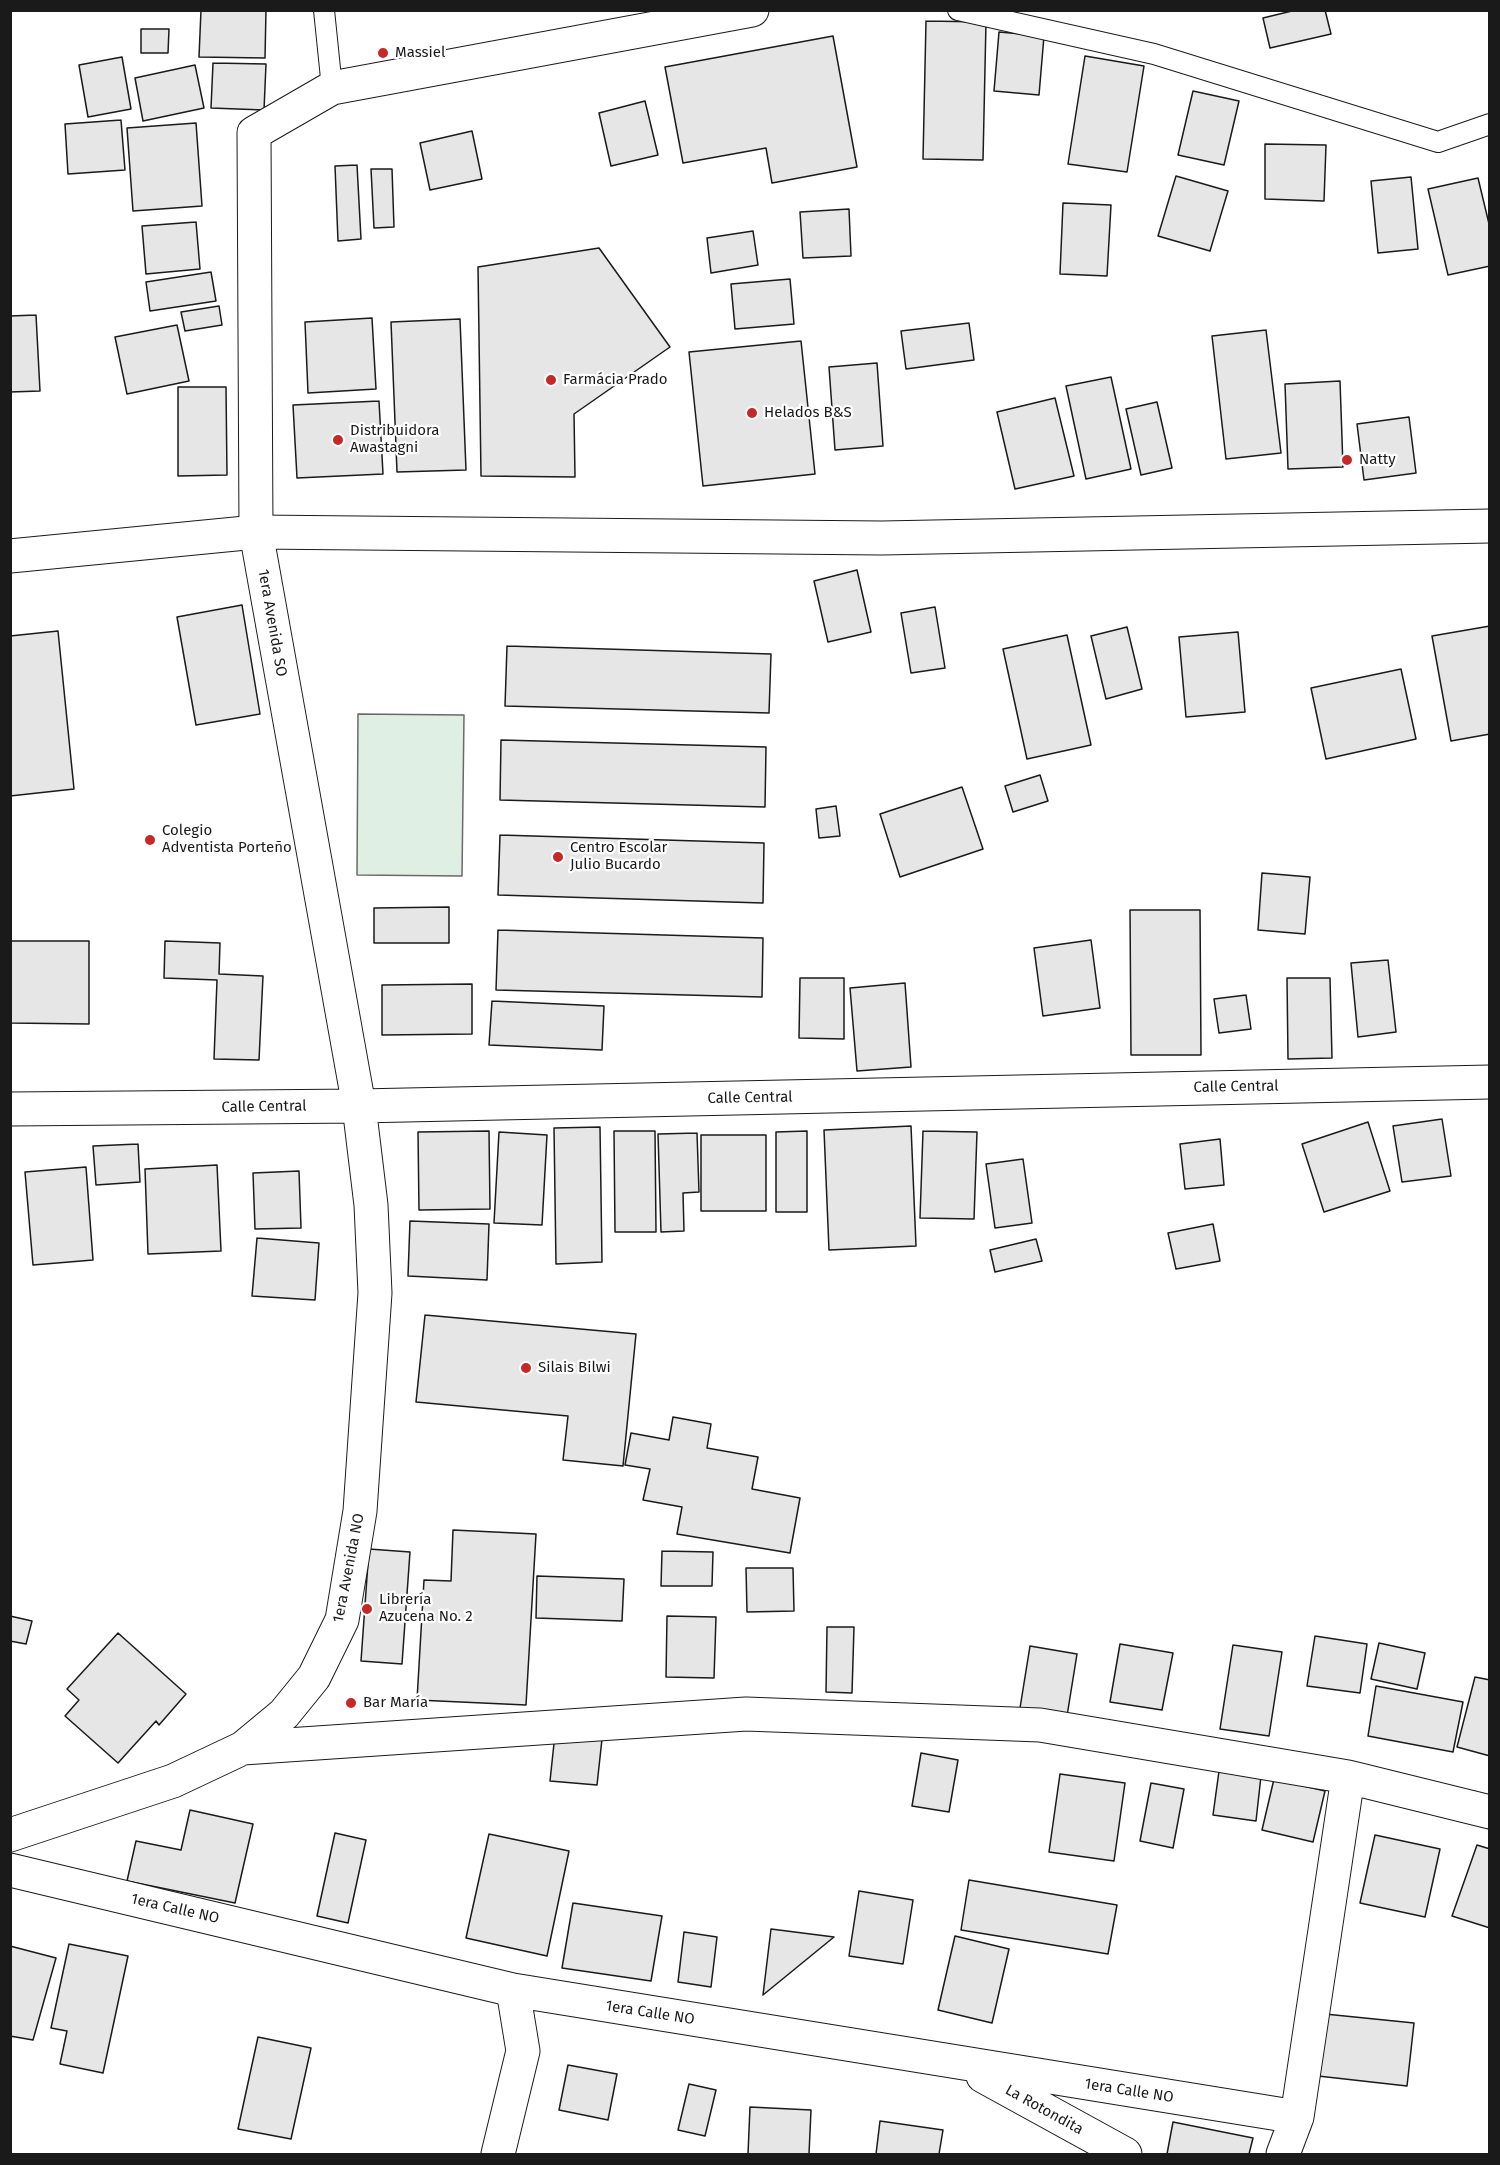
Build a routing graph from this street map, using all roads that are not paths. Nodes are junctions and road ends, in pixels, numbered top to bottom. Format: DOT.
graph roads {
  1 [pos="324,10"];
  2 [pos="752,10"];
  3 [pos="958,10"];
  4 [pos="332,88"];
  5 [pos="1490,124"];
  6 [pos="1490,526"];
  7 [pos="255,532"];
  8 [pos="10,556"];
  9 [pos="1490,1082"];
  10 [pos="359,1106"];
  11 [pos="10,1110"];
  12 [pos="243,1748"];
  13 [pos="1348,1777"];
  14 [pos="1490,1812"];
  15 [pos="10,1835"];
  16 [pos="10,1870"];
  17 [pos="513,1990"];
  18 [pos="963,2065"];
  19 [pos="1297,2117"];
  20 [pos="498,2154"];
  21 [pos="1125,2154"];
  22 [pos="1283,2154"];
  1 -- 4 [label="lane"];
  2 -- 4 [label="street"];
  3 -- 5 [label="lane"];
  4 -- 7 [label="street, 1era Avenida SO"];
  6 -- 7 [label="street"];
  7 -- 8 [label="street"];
  7 -- 10 [label="street, 1era Avenida SO"];
  9 -- 10 [label="street, Calle Central"];
  10 -- 11 [label="street, Calle Central"];
  10 -- 12 [label="street, 1era Avenida NO"];
  12 -- 13 [label="street"];
  12 -- 15 [label="street, 1era Avenida NO"];
  13 -- 14 [label="street"];
  13 -- 19 [label="street"];
  16 -- 17 [label="street, 1era Calle NO"];
  17 -- 18 [label="street, 1era Calle NO"];
  17 -- 20 [label="street"];
  18 -- 19 [label="street, 1era Calle NO"];
  18 -- 21 [label="street, La Rotondita"];
  19 -- 22 [label="street"];
}
